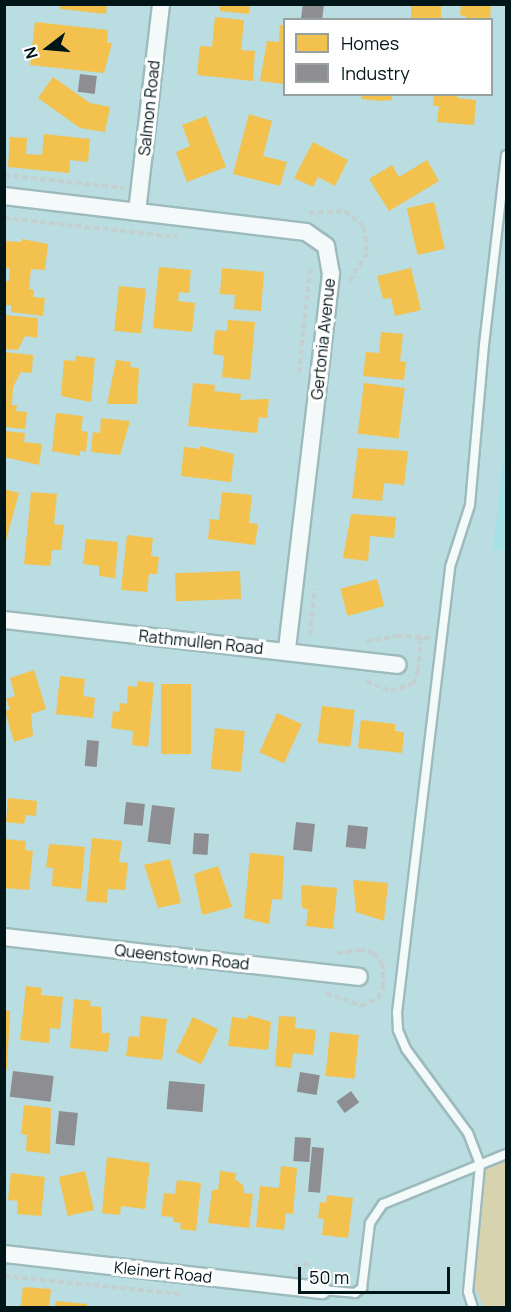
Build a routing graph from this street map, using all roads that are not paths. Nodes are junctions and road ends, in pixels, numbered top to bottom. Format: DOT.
graph roads {
  1 [pos="161,4"];
  2 [pos="507,155"];
  3 [pos="4,196"];
  4 [pos="137,212"];
  5 [pos="4,620"];
  6 [pos="287,651"];
  7 [pos="397,665"];
  8 [pos="4,937"];
  9 [pos="359,977"];
  10 [pos="507,1154"];
  11 [pos="480,1164"];
  12 [pos="4,1254"];
  13 [pos="322,1290"];
  14 [pos="473,1308"];
  1 -- 4 [label="street, Salmon Road"];
  2 -- 11 [label="lane"];
  3 -- 4 [label="street, Gertonia Avenue"];
  4 -- 6 [label="street, Gertonia Avenue"];
  5 -- 6 [label="street, Rathmullen Road"];
  6 -- 7 [label="street, Rathmullen Road"];
  8 -- 9 [label="street, Queenstown Road"];
  10 -- 11 [label="lane"];
  11 -- 13 [label="lane"];
  11 -- 14 [label="lane"];
  12 -- 13 [label="street, Kleinert Road"];
}
